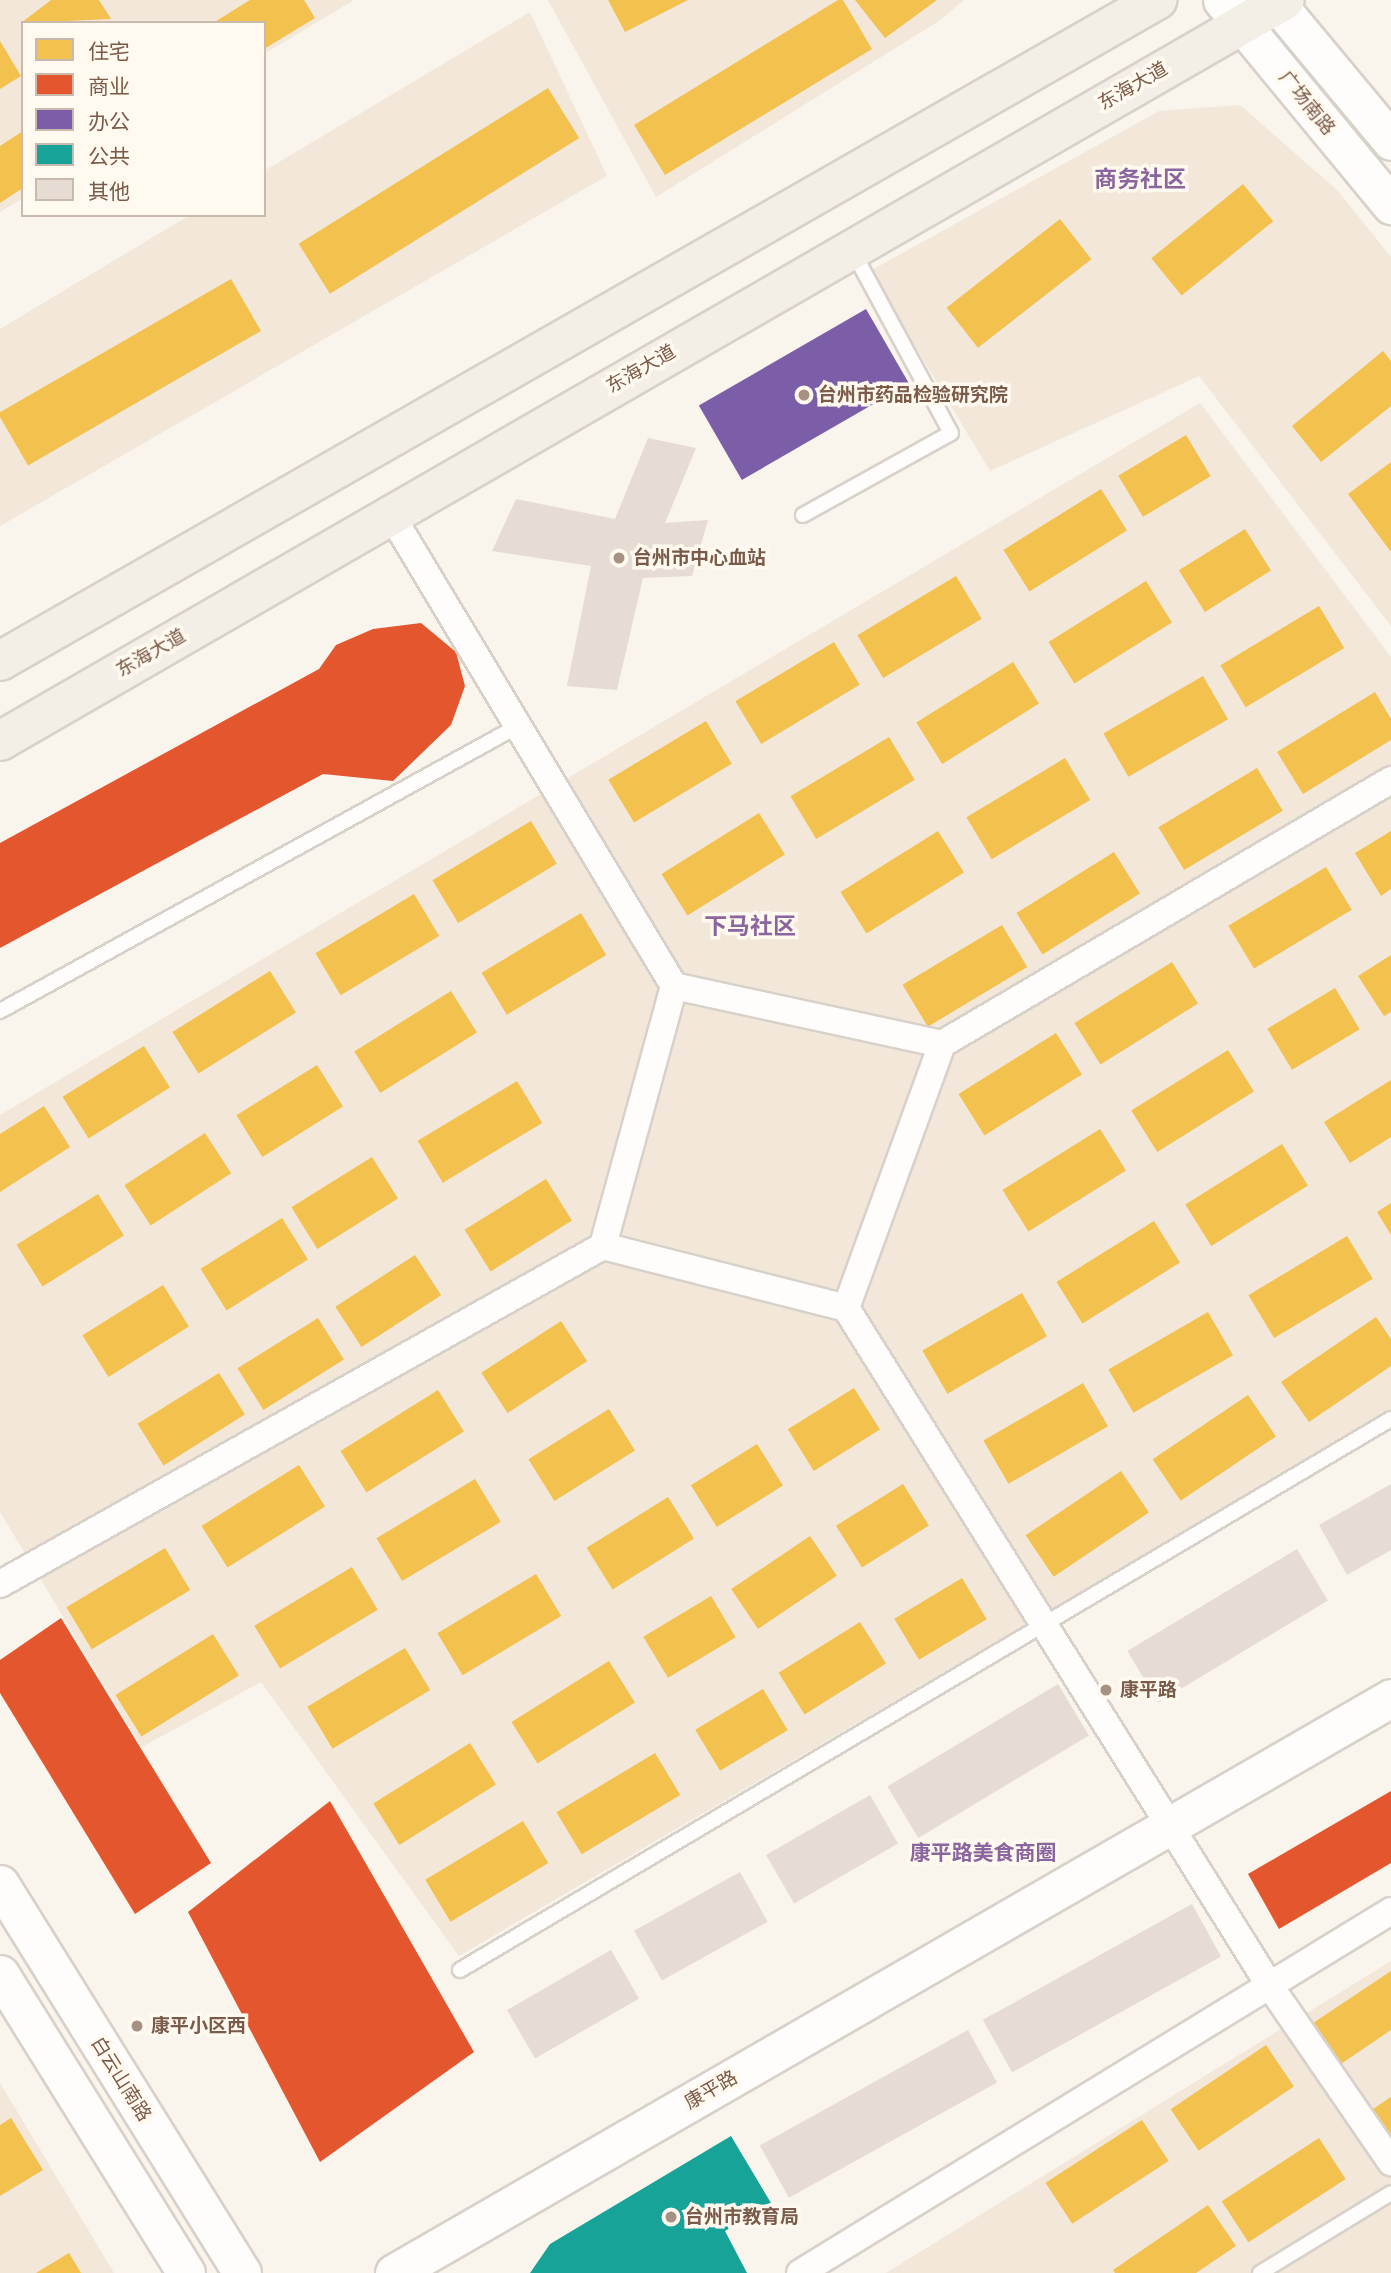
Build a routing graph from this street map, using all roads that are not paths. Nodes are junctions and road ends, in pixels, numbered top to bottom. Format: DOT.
graph roads {
  1 [pos="1157,0"];
  2 [pos="1279,2"];
  3 [pos="1232,12"];
  4 [pos="1391,141"];
  5 [pos="1391,205"];
  6 [pos="851,248"];
  7 [pos="390,513"];
  8 [pos="803,515"];
  9 [pos="0,661"];
  10 [pos="518,726"];
  11 [pos="0,741"];
  12 [pos="1391,780"];
  13 [pos="674,986"];
  14 [pos="0,1011"];
  15 [pos="942,1044"];
  16 [pos="603,1246"];
  17 [pos="846,1308"];
  18 [pos="1391,1419"];
  19 [pos="0,1584"];
  20 [pos="1044,1624"];
  21 [pos="1391,1698"];
  22 [pos="1170,1825"];
  23 [pos="0,1884"];
  24 [pos="1391,1912"];
  25 [pos="460,1969"];
  26 [pos="0,1974"];
  27 [pos="1270,1986"];
  28 [pos="1391,2161"];
  29 [pos="1391,2193"];
  30 [pos="186,2273"];
  31 [pos="242,2273"];
  32 [pos="394,2273"];
  33 [pos="800,2273"];
  34 [pos="1260,2273"];
  1 -- 9 [label="main road"];
  2 -- 3 [label="main road, 东海大道"];
  2 -- 4 [label="main road, 广场南路"];
  3 -- 5 [label="main road, 广场南路"];
  3 -- 6 [label="main road, 东海大道"];
  6 -- 7 [label="main road, 东海大道"];
  6 -- 8 [label="lane"];
  7 -- 10 [label="street"];
  7 -- 11 [label="main road, 东海大道"];
  10 -- 13 [label="street"];
  10 -- 14 [label="lane"];
  12 -- 15 [label="street"];
  13 -- 15 [label="street"];
  13 -- 16 [label="street"];
  15 -- 17 [label="street"];
  16 -- 17 [label="street"];
  16 -- 19 [label="street"];
  17 -- 20 [label="street"];
  18 -- 20 [label="lane"];
  20 -- 22 [label="street"];
  20 -- 25 [label="lane"];
  21 -- 22 [label="main road, 康平路"];
  22 -- 27 [label="street"];
  22 -- 32 [label="main road, 康平路"];
  23 -- 31 [label="main road, 白云山南路"];
  24 -- 27 [label="street"];
  26 -- 30 [label="main road"];
  27 -- 28 [label="street"];
  27 -- 33 [label="street"];
  29 -- 34 [label="lane"];
}
